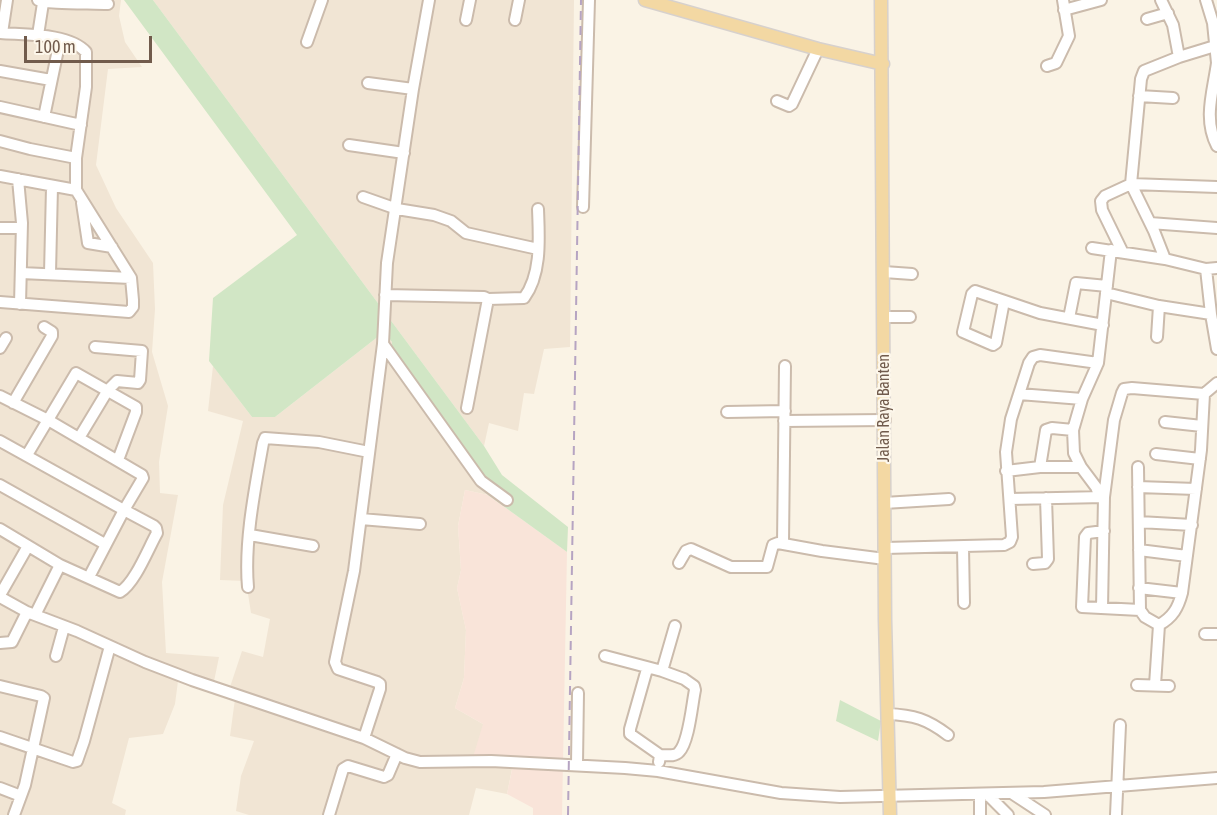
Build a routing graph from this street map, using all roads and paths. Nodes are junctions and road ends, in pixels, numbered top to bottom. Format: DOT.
graph roads {
  1 [pos="7,0"];
  2 [pos="322,0"];
  3 [pos="429,0"];
  4 [pos="470,0"];
  5 [pos="519,0"];
  6 [pos="590,0"];
  7 [pos="645,0"];
  8 [pos="881,0"];
  9 [pos="1101,0"];
  10 [pos="1161,0"];
  11 [pos="1206,0"];
  12 [pos="40,2"];
  13 [pos="108,4"];
  14 [pos="1064,5"];
  15 [pos="1168,13"];
  16 [pos="1147,19"];
  17 [pos="466,20"];
  18 [pos="515,20"];
  19 [pos="1,33"];
  20 [pos="38,35"];
  21 [pos="60,40"];
  22 [pos="307,42"];
  23 [pos="1215,46"];
  24 [pos="818,49"];
  25 [pos="1179,57"];
  26 [pos="1217,63"];
  27 [pos="883,64"];
  28 [pos="1047,66"];
  29 [pos="0,71"];
  30 [pos="51,80"];
  31 [pos="368,83"];
  32 [pos="413,89"];
  33 [pos="1139,96"];
  34 [pos="1173,98"];
  35 [pos="777,101"];
  36 [pos="0,107"];
  37 [pos="44,117"];
  38 [pos="81,125"];
  39 [pos="0,141"];
  40 [pos="349,145"];
  41 [pos="1217,146"];
  42 [pos="404,153"];
  43 [pos="76,158"];
  44 [pos="0,176"];
  45 [pos="18,179"];
  46 [pos="1131,184"];
  47 [pos="52,187"];
  48 [pos="1217,187"];
  49 [pos="79,195"];
  50 [pos="363,197"];
  51 [pos="583,207"];
  52 [pos="397,209"];
  53 [pos="538,209"];
  54 [pos="1150,223"];
  55 [pos="0,228"];
  56 [pos="21,228"];
  57 [pos="1217,228"];
  58 [pos="112,247"];
  59 [pos="1092,248"];
  60 [pos="538,249"];
  61 [pos="1117,250"];
  62 [pos="1165,259"];
  63 [pos="1211,268"];
  64 [pos="884,272"];
  65 [pos="21,273"];
  66 [pos="50,273"];
  67 [pos="912,274"];
  68 [pos="131,278"];
  69 [pos="1106,290"];
  70 [pos="385,295"];
  71 [pos="488,299"];
  72 [pos="1004,301"];
  73 [pos="0,302"];
  74 [pos="20,304"];
  75 [pos="1159,306"];
  76 [pos="1211,314"];
  77 [pos="884,317"];
  78 [pos="910,317"];
  79 [pos="1069,318"];
  80 [pos="1102,325"];
  81 [pos="44,327"];
  82 [pos="1157,338"];
  83 [pos="383,344"];
  84 [pos="94,347"];
  85 [pos="1217,350"];
  86 [pos="1098,363"];
  87 [pos="785,366"];
  88 [pos="1217,383"];
  89 [pos="108,390"];
  90 [pos="1019,393"];
  91 [pos="1204,394"];
  92 [pos="0,396"];
  93 [pos="1082,399"];
  94 [pos="13,403"];
  95 [pos="467,408"];
  96 [pos="726,412"];
  97 [pos="785,416"];
  98 [pos="48,420"];
  99 [pos="880,421"];
  100 [pos="1165,422"];
  101 [pos="1202,426"];
  102 [pos="1073,430"];
  103 [pos="79,438"];
  104 [pos="0,441"];
  105 [pos="369,452"];
  106 [pos="1156,454"];
  107 [pos="27,455"];
  108 [pos="1200,459"];
  109 [pos="118,460"];
  110 [pos="1040,467"];
  111 [pos="1081,467"];
  112 [pos="1138,467"];
  113 [pos="1006,471"];
  114 [pos="0,485"];
  115 [pos="1138,487"];
  116 [pos="1196,489"];
  117 [pos="1102,497"];
  118 [pos="1046,498"];
  119 [pos="949,499"];
  120 [pos="1010,499"];
  121 [pos="507,500"];
  122 [pos="885,503"];
  123 [pos="124,510"];
  124 [pos="361,519"];
  125 [pos="1139,522"];
  126 [pos="420,524"];
  127 [pos="1192,525"];
  128 [pos="0,529"];
  129 [pos="1104,531"];
  130 [pos="250,535"];
  131 [pos="783,543"];
  132 [pos="105,544"];
  133 [pos="28,546"];
  134 [pos="313,546"];
  135 [pos="963,547"];
  136 [pos="1139,550"];
  137 [pos="885,553"];
  138 [pos="1187,556"];
  139 [pos="679,563"];
  140 [pos="1033,564"];
  141 [pos="60,566"];
  142 [pos="89,577"];
  143 [pos="248,587"];
  144 [pos="1139,588"];
  145 [pos="1182,593"];
  146 [pos="0,596"];
  147 [pos="964,603"];
  148 [pos="1102,608"];
  149 [pos="1140,610"];
  150 [pos="31,613"];
  151 [pos="1159,625"];
  152 [pos="675,626"];
  153 [pos="64,627"];
  154 [pos="1205,634"];
  155 [pos="1217,634"];
  156 [pos="0,643"];
  157 [pos="110,646"];
  158 [pos="56,656"];
  159 [pos="604,656"];
  160 [pos="647,669"];
  161 [pos="662,671"];
  162 [pos="1155,685"];
  163 [pos="0,686"];
  164 [pos="1137,686"];
  165 [pos="1169,686"];
  166 [pos="578,693"];
  167 [pos="887,714"];
  168 [pos="1120,725"];
  169 [pos="948,735"];
  170 [pos="0,737"];
  171 [pos="364,738"];
  172 [pos="33,748"];
  173 [pos="397,754"];
  174 [pos="660,755"];
  175 [pos="577,764"];
  176 [pos="658,771"];
  177 [pos="1217,778"];
  178 [pos="1118,786"];
  179 [pos="0,788"];
  180 [pos="1012,793"];
  181 [pos="983,794"];
  182 [pos="21,796"];
  183 [pos="890,797"];
  184 [pos="14,815"];
  185 [pos="329,815"];
  186 [pos="890,815"];
  187 [pos="980,815"];
  188 [pos="1008,815"];
  189 [pos="1045,815"];
  190 [pos="1116,815"];
  1 -- 19 [label="street"];
  2 -- 22 [label="street"];
  3 -- 32 [label="street"];
  4 -- 17 [label="street"];
  5 -- 18 [label="street"];
  6 -- 51 [label="street"];
  7 -- 24 [label="main road"];
  8 -- 27 [label="main road, Jalan Raya Banten"];
  9 -- 14 [label="street"];
  10 -- 15 [label="street"];
  11 -- 23 [label="street"];
  12 -- 13 [label="street"];
  12 -- 20 [label="street"];
  14 -- 28 [label="street"];
  15 -- 16 [label="street"];
  15 -- 25 [label="street"];
  19 -- 20 [label="street"];
  20 -- 21 [label="street"];
  21 -- 30 [label="street"];
  21 -- 38 [label="street"];
  23 -- 25 [label="street"];
  23 -- 26 [label="street"];
  24 -- 27 [label="main road"];
  24 -- 35 [label="street"];
  25 -- 33 [label="street"];
  26 -- 41 [label="street"];
  27 -- 64 [label="main road, Jalan Raya Banten"];
  29 -- 30 [label="street"];
  30 -- 37 [label="street"];
  31 -- 32 [label="street"];
  32 -- 42 [label="street"];
  33 -- 34 [label="street"];
  33 -- 46 [label="street"];
  36 -- 37 [label="street"];
  37 -- 38 [label="street"];
  38 -- 43 [label="street"];
  39 -- 43 [label="street"];
  40 -- 42 [label="street"];
  42 -- 52 [label="street"];
  43 -- 49 [label="street"];
  44 -- 45 [label="street"];
  45 -- 47 [label="street"];
  45 -- 56 [label="street"];
  46 -- 48 [label="street"];
  46 -- 54 [label="street"];
  46 -- 61 [label="street"];
  47 -- 49 [label="street"];
  47 -- 66 [label="street"];
  49 -- 58 [label="street"];
  49 -- 58 [label="street"];
  50 -- 52 [label="street"];
  52 -- 60 [label="street"];
  52 -- 70 [label="street"];
  53 -- 60 [label="street"];
  54 -- 57 [label="street"];
  54 -- 62 [label="street"];
  55 -- 56 [label="street"];
  56 -- 65 [label="street"];
  58 -- 68 [label="street"];
  59 -- 61 [label="street"];
  60 -- 71 [label="street"];
  61 -- 62 [label="street"];
  61 -- 69 [label="street"];
  62 -- 63 [label="street"];
  63 -- 76 [label="street"];
  64 -- 67 [label="street"];
  64 -- 77 [label="main road, Jalan Raya Banten"];
  65 -- 66 [label="street"];
  65 -- 74 [label="street"];
  66 -- 68 [label="street"];
  68 -- 74 [label="street"];
  69 -- 75 [label="street"];
  69 -- 79 [label="street"];
  69 -- 80 [label="street"];
  70 -- 71 [label="street"];
  70 -- 83 [label="street"];
  71 -- 95 [label="street"];
  72 -- 72 [label="street"];
  72 -- 79 [label="street"];
  73 -- 74 [label="street"];
  75 -- 76 [label="street"];
  75 -- 82 [label="street"];
  76 -- 85 [label="street"];
  77 -- 78 [label="street"];
  77 -- 99 [label="main road, Jalan Raya Banten"];
  79 -- 80 [label="street"];
  80 -- 86 [label="street"];
  81 -- 94 [label="street"];
  83 -- 105 [label="street"];
  83 -- 121 [label="street"];
  84 -- 89 [label="street"];
  86 -- 90 [label="street"];
  86 -- 93 [label="street"];
  87 -- 97 [label="street"];
  88 -- 91 [label="street"];
  89 -- 98 [label="street"];
  89 -- 103 [label="street"];
  89 -- 109 [label="street"];
  90 -- 93 [label="street"];
  90 -- 113 [label="street"];
  91 -- 101 [label="street"];
  91 -- 117 [label="street"];
  92 -- 94 [label="street"];
  93 -- 102 [label="street"];
  94 -- 98 [label="street"];
  96 -- 97 [label="street"];
  97 -- 99 [label="street"];
  97 -- 131 [label="street"];
  98 -- 103 [label="street"];
  98 -- 107 [label="street"];
  99 -- 122 [label="main road, Jalan Raya Banten"];
  100 -- 101 [label="street"];
  101 -- 108 [label="street"];
  102 -- 110 [label="street"];
  102 -- 111 [label="street"];
  103 -- 109 [label="street"];
  104 -- 107 [label="street"];
  105 -- 124 [label="street"];
  105 -- 130 [label="street"];
  106 -- 108 [label="street"];
  107 -- 123 [label="street"];
  108 -- 116 [label="street"];
  109 -- 123 [label="street"];
  110 -- 111 [label="street"];
  110 -- 113 [label="street"];
  111 -- 117 [label="street"];
  112 -- 115 [label="street"];
  113 -- 120 [label="street"];
  114 -- 132 [label="street"];
  115 -- 116 [label="street"];
  115 -- 125 [label="street"];
  116 -- 127 [label="street"];
  117 -- 118 [label="street"];
  117 -- 129 [label="street"];
  118 -- 120 [label="street"];
  118 -- 140 [label="street"];
  119 -- 122 [label="street"];
  120 -- 135 [label="street"];
  122 -- 137 [label="main road, Jalan Raya Banten"];
  123 -- 132 [label="street"];
  123 -- 142 [label="street"];
  124 -- 126 [label="street"];
  124 -- 171 [label="street"];
  125 -- 127 [label="street"];
  125 -- 136 [label="street"];
  127 -- 138 [label="street"];
  128 -- 133 [label="street"];
  129 -- 148 [label="street"];
  129 -- 148 [label="street"];
  130 -- 134 [label="street"];
  130 -- 143 [label="street"];
  131 -- 137 [label="street"];
  131 -- 139 [label="street"];
  132 -- 142 [label="street"];
  133 -- 141 [label="street"];
  133 -- 146 [label="street"];
  135 -- 137 [label="street"];
  135 -- 147 [label="street"];
  136 -- 138 [label="street"];
  136 -- 144 [label="street"];
  137 -- 167 [label="main road, Jalan Raya Banten"];
  138 -- 145 [label="street"];
  141 -- 142 [label="street"];
  141 -- 150 [label="street"];
  144 -- 145 [label="street"];
  144 -- 149 [label="street"];
  145 -- 151 [label="street"];
  146 -- 150 [label="street"];
  148 -- 149 [label="street"];
  149 -- 151 [label="street"];
  150 -- 153 [label="street"];
  150 -- 156 [label="street"];
  151 -- 162 [label="street"];
  152 -- 161 [label="street"];
  153 -- 157 [label="street"];
  153 -- 158 [label="street"];
  154 -- 155 [label="street"];
  157 -- 171 [label="street"];
  157 -- 172 [label="street"];
  159 -- 160 [label="street"];
  160 -- 161 [label="street"];
  160 -- 174 [label="street"];
  161 -- 174 [label="street"];
  162 -- 164 [label="street"];
  162 -- 165 [label="street"];
  163 -- 172 [label="street"];
  166 -- 175 [label="street"];
  167 -- 169 [label="street"];
  167 -- 183 [label="main road, Jalan Raya Banten"];
  168 -- 178 [label="street"];
  170 -- 172 [label="street"];
  171 -- 173 [label="street"];
  172 -- 182 [label="street"];
  173 -- 175 [label="street"];
  173 -- 185 [label="street"];
  174 -- 176 [label="street"];
  175 -- 176 [label="street"];
  176 -- 183 [label="street"];
  177 -- 178 [label="street"];
  178 -- 180 [label="street"];
  178 -- 190 [label="street"];
  179 -- 182 [label="street"];
  180 -- 181 [label="street"];
  180 -- 189 [label="street"];
  181 -- 183 [label="street"];
  181 -- 187 [label="street"];
  181 -- 188 [label="street"];
  182 -- 184 [label="street"];
  183 -- 186 [label="main road, Jalan Raya Banten"];
}
